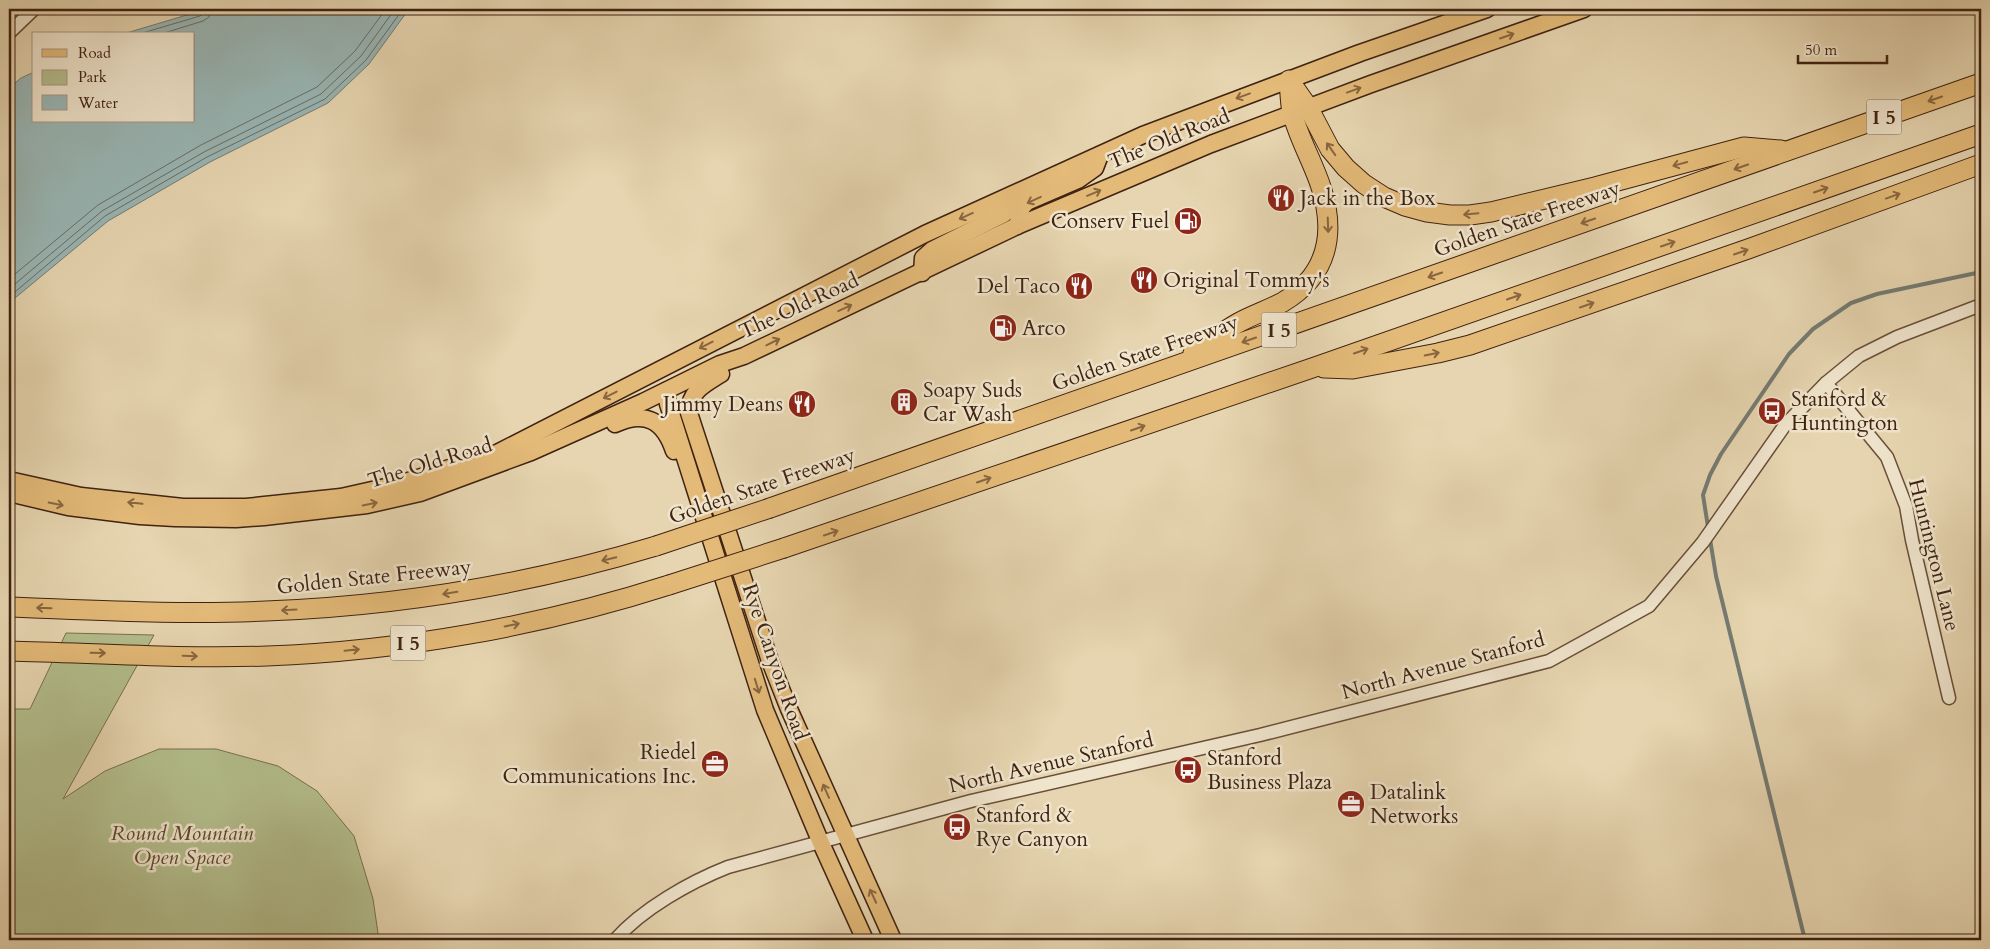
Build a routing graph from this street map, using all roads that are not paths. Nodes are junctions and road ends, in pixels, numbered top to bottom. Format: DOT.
graph roads {
  1 [pos="34,9"];
  2 [pos="1487,9"];
  3 [pos="1584,9"];
  4 [pos="9,33"];
  5 [pos="1289,80"];
  6 [pos="1981,83"];
  7 [pos="1300,110"];
  8 [pos="1981,134"];
  9 [pos="1788,151"];
  10 [pos="1100,155"];
  11 [pos="1981,164"];
  12 [pos="1011,196"];
  13 [pos="1017,226"];
  14 [pos="922,273"];
  15 [pos="1981,305"];
  16 [pos="744,356"];
  17 [pos="1172,367"];
  18 [pos="1315,367"];
  19 [pos="654,373"];
  20 [pos="1826,383"];
  21 [pos="666,390"];
  22 [pos="9,480"];
  23 [pos="9,493"];
  24 [pos="420,493"];
  25 [pos="179,512"];
  26 [pos="204,512"];
  27 [pos="9,607"];
  28 [pos="735,611"];
  29 [pos="9,651"];
  30 [pos="774,672"];
  31 [pos="1949,698"];
  32 [pos="846,836"];
  33 [pos="821,843"];
  34 [pos="615,940"];
  35 [pos="865,940"];
  36 [pos="893,940"];
  1 -- 4 [label="street"];
  2 -- 5 [label="main road, The Old Road"];
  7 -- 3 [label="main road, The Old Road, one-way"];
  5 -- 7 [label="highway"];
  5 -- 10 [label="main road, The Old Road, one-way"];
  6 -- 9 [label="highway, Golden State Freeway / I 5, one-way"];
  9 -- 7 [label="highway, one-way"];
  13 -- 7 [label="main road, The Old Road, one-way"];
  7 -- 17 [label="highway, one-way"];
  18 -- 8 [label="highway, I 5, one-way"];
  9 -- 17 [label="highway, Golden State Freeway / I 5, one-way"];
  10 -- 12 [label="main road, The Old Road"];
  10 -- 13 [label="main road, one-way"];
  18 -- 11 [label="highway, one-way"];
  12 -- 14 [label="main road"];
  12 -- 19 [label="main road, The Old Road, one-way"];
  13 -- 14 [label="main road, The Old Road"];
  16 -- 14 [label="main road, The Old Road, one-way"];
  15 -- 20 [label="street, North Avenue Stanford"];
  16 -- 21 [label="main road, The Old Road"];
  16 -- 30 [label="main road, Rye Canyon Road"];
  17 -- 27 [label="highway, Golden State Freeway / I 5, one-way, bridge"];
  29 -- 18 [label="highway, I 5, one-way, bridge"];
  19 -- 21 [label="main road, Rye Canyon Road"];
  19 -- 26 [label="main road, The Old Road, one-way"];
  20 -- 31 [label="street, Huntington Lane"];
  20 -- 32 [label="street, North Avenue Stanford"];
  21 -- 24 [label="main road, The Old Road"];
  21 -- 28 [label="main road, Rye Canyon Road"];
  21 -- 30 [label="main road, Rye Canyon Road"];
  25 -- 22 [label="main road, The Old Road, one-way"];
  23 -- 25 [label="main road, The Old Road, one-way"];
  26 -- 24 [label="main road, The Old Road, one-way"];
  24 -- 28 [label="main road"];
  25 -- 26 [label="main road, The Old Road"];
  28 -- 33 [label="main road, Rye Canyon Road, one-way"];
  32 -- 30 [label="main road, Rye Canyon Road, one-way"];
  32 -- 33 [label="street, North Avenue Stanford"];
  36 -- 32 [label="main road, Rye Canyon Road, one-way"];
  33 -- 34 [label="street, North Avenue Stanford"];
  33 -- 35 [label="main road, Rye Canyon Road"];
}
